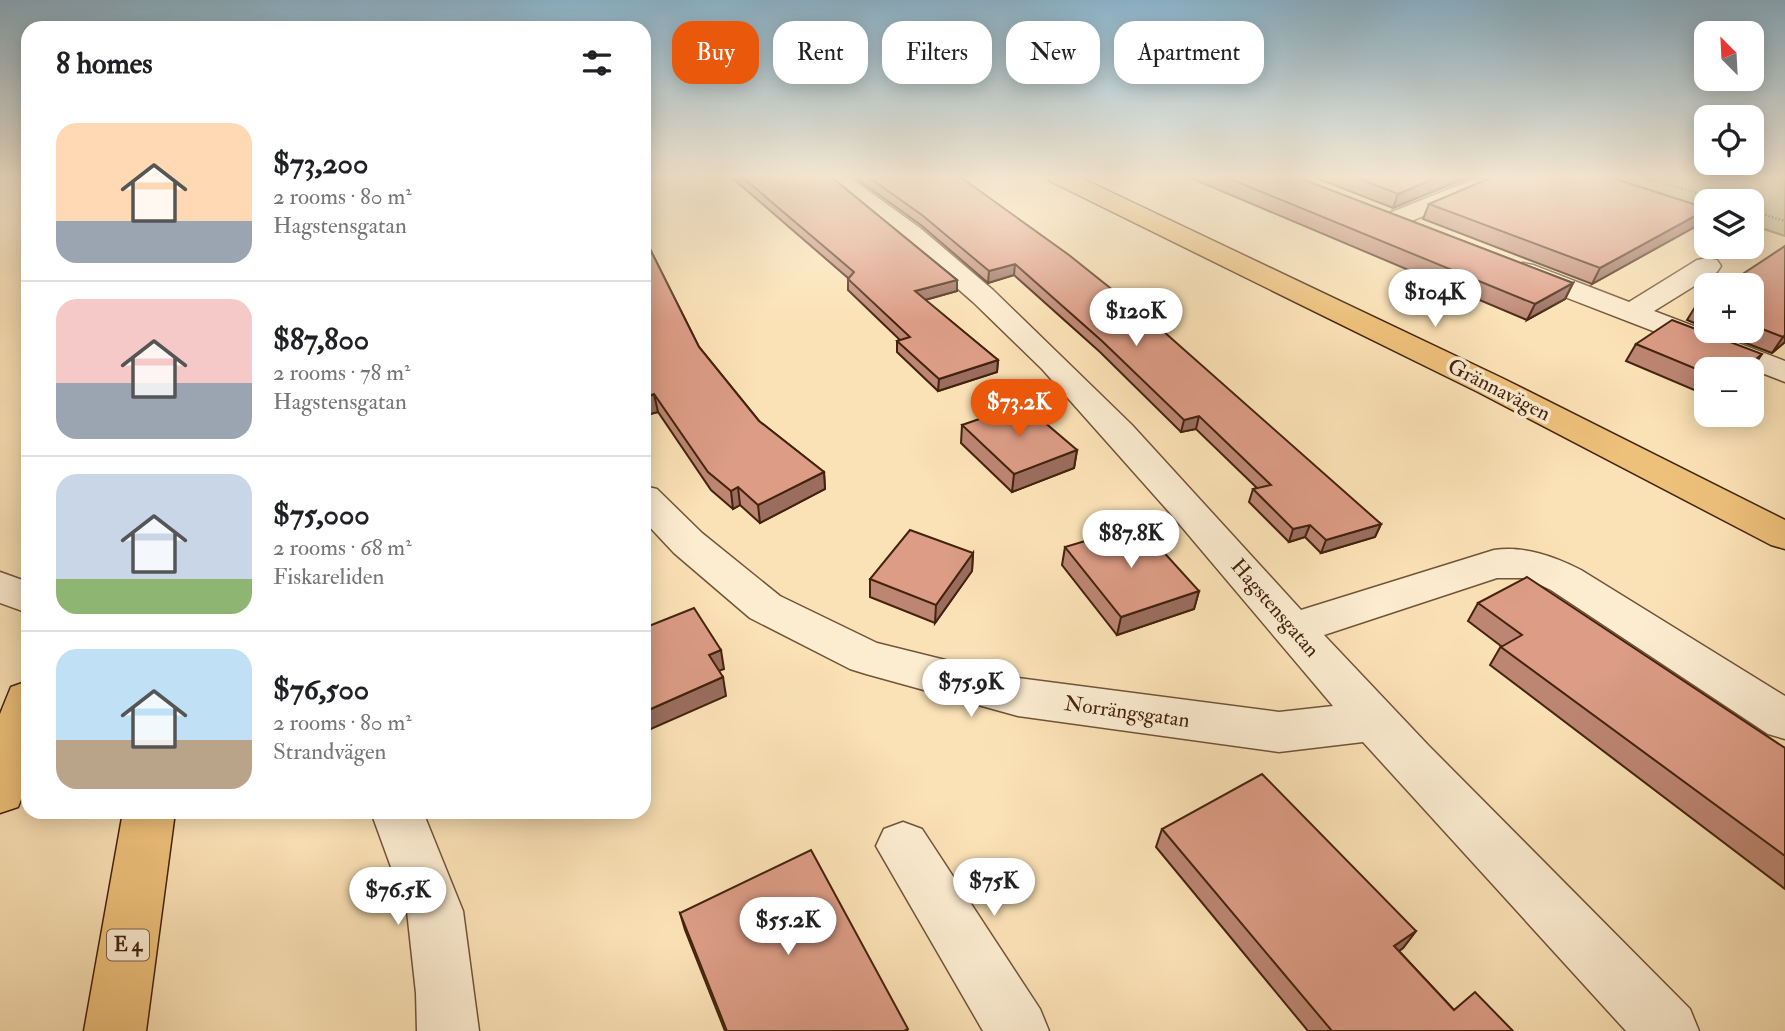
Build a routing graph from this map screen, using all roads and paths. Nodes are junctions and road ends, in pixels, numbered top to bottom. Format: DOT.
graph roads {
  1 [pos="898,224"];
  2 [pos="1157,224"];
  3 [pos="1404,224"];
  4 [pos="1431,235"];
  5 [pos="1493,259"];
  6 [pos="1707,267"];
  7 [pos="1631,313"];
  8 [pos="1785,372"];
  9 [pos="651,505"];
  10 [pos="1785,536"];
  11 [pos="0,587"];
  12 [pos="21,595"];
  13 [pos="1294,628"];
  14 [pos="1785,720"];
  15 [pos="1374,721"];
  16 [pos="21,722"];
  17 [pos="0,791"];
  18 [pos="400,819"];
  19 [pos="145,836"];
  20 [pos="903,846"];
  21 [pos="116,1031"];
  22 [pos="448,1031"];
  23 [pos="1018,1031"];
  24 [pos="1668,1031"];
  1 -- 13 [label="street, Hagstensgatan"];
  2 -- 10 [label="main road, Grännavägen"];
  3 -- 4 [label="street"];
  5 -- 7 [label="street"];
  6 -- 7 [label="street"];
  7 -- 8 [label="street"];
  9 -- 15 [label="street, Norrängsgatan"];
  11 -- 12 [label="street"];
  13 -- 14 [label="street"];
  13 -- 15 [label="street, Hagstensgatan"];
  15 -- 24 [label="street, Hagstensgatan"];
  16 -- 17 [label="main road"];
  18 -- 22 [label="street"];
  19 -- 21 [label="main road, E 4"];
  20 -- 23 [label="street"];
}
